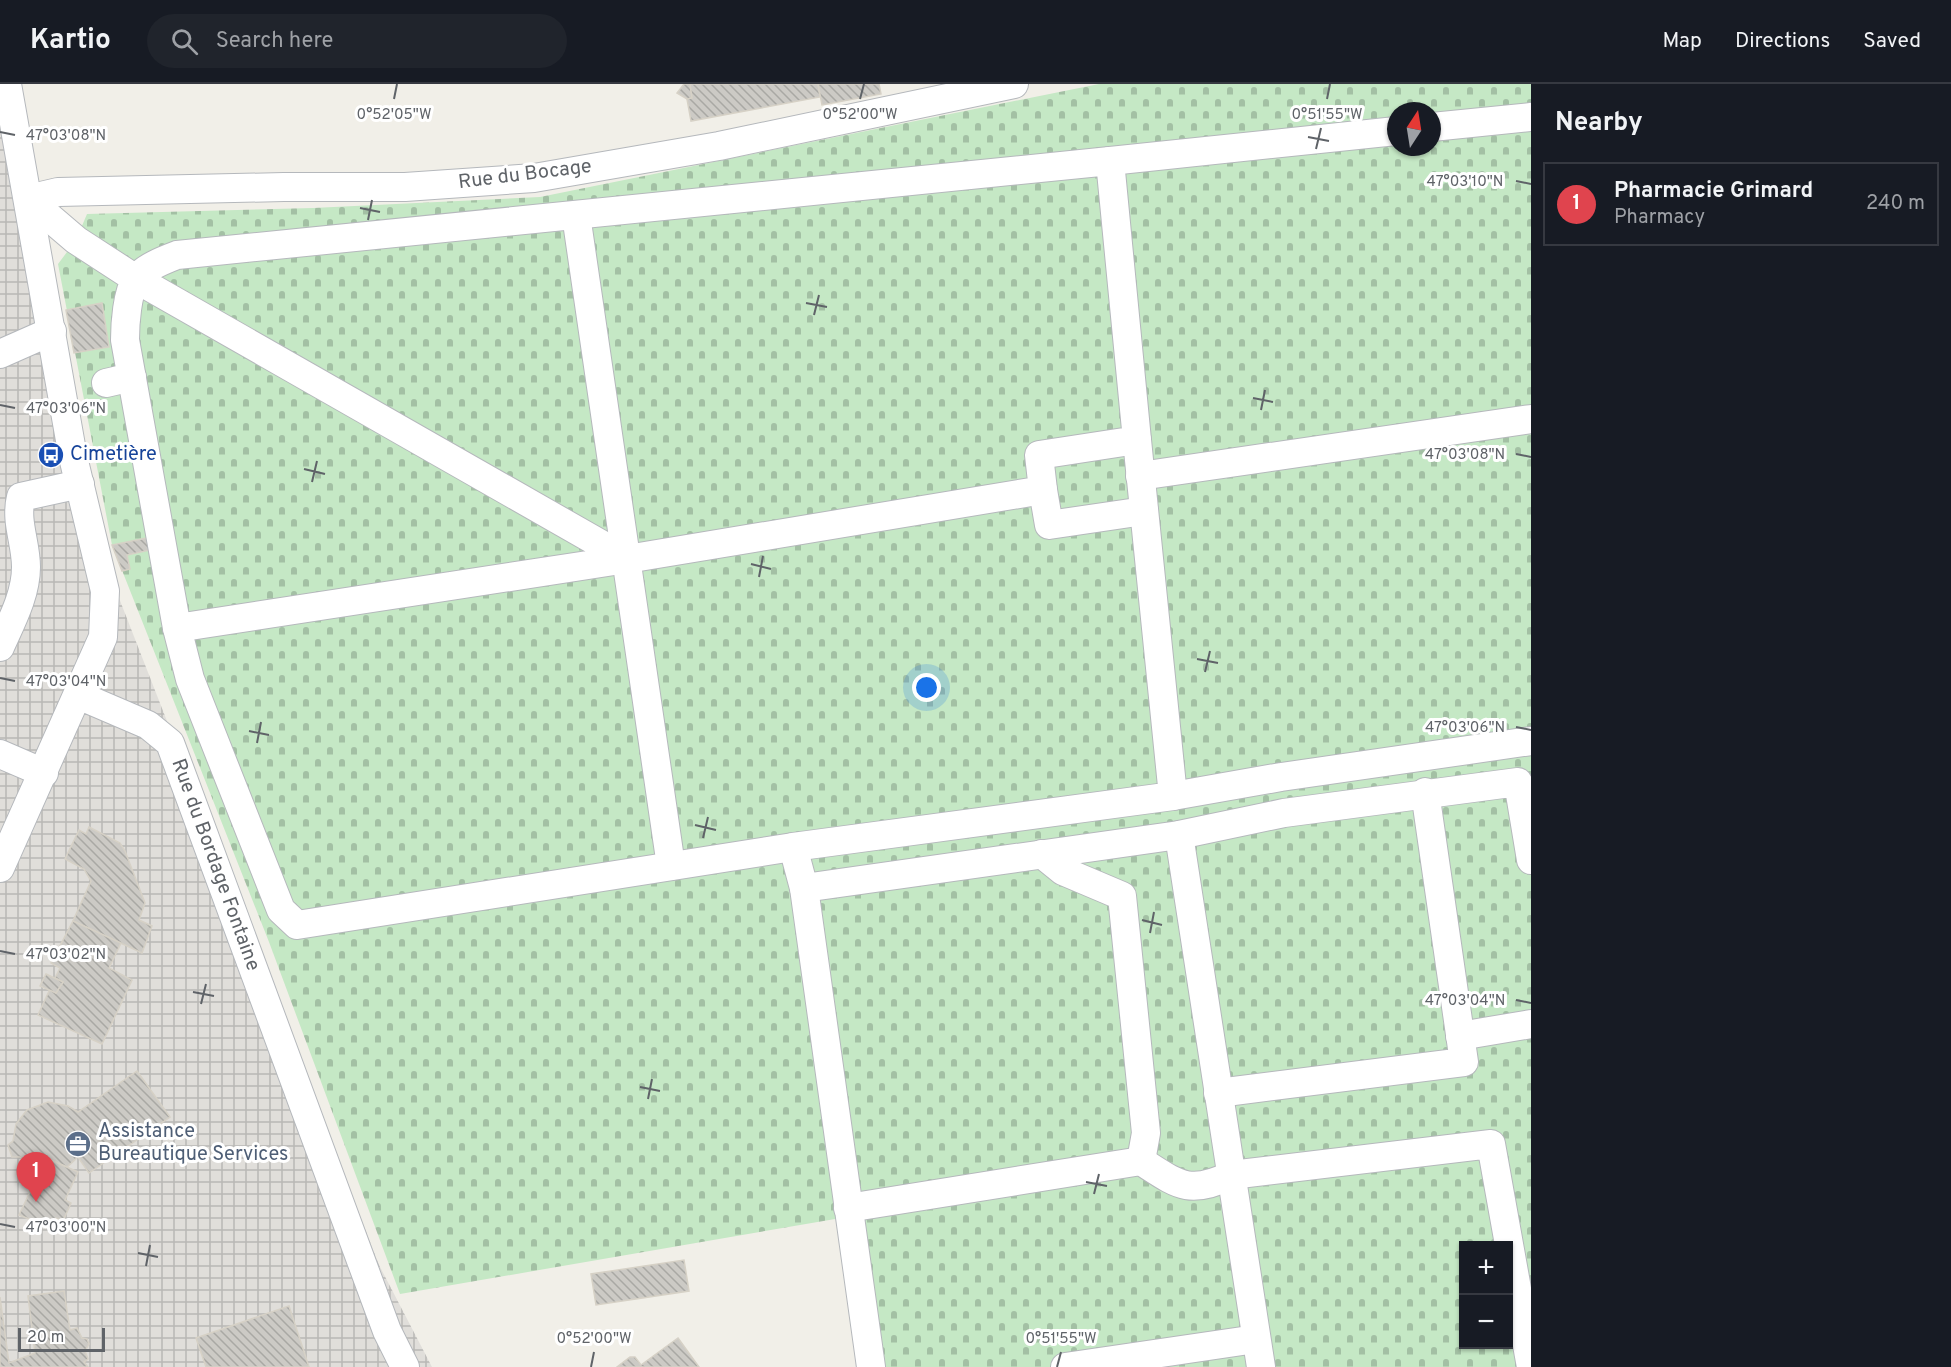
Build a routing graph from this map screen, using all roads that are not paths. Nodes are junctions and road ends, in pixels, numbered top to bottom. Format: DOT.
graph roads {
  1 [pos="7,84"];
  2 [pos="1011,84"];
  3 [pos="1531,117"];
  4 [pos="1441,126"];
  5 [pos="1387,132"];
  6 [pos="1110,161"];
  7 [pos="28,200"];
  8 [pos="576,215"];
  9 [pos="136,279"];
  10 [pos="52,330"];
  11 [pos="0,354"];
  12 [pos="1531,419"];
  13 [pos="1137,440"];
  14 [pos="1140,476"];
  15 [pos="80,484"];
  16 [pos="1043,490"];
  17 [pos="1144,511"];
  18 [pos="627,559"];
  19 [pos="177,628"];
  20 [pos="0,647"];
  21 [pos="78,695"];
  22 [pos="1531,741"];
  23 [pos="0,754"];
  24 [pos="44,772"];
  25 [pos="1281,777"];
  26 [pos="1425,792"];
  27 [pos="1173,796"];
  28 [pos="1284,813"];
  29 [pos="1179,835"];
  30 [pos="793,847"];
  31 [pos="1042,855"];
  32 [pos="1531,860"];
  33 [pos="672,866"];
  34 [pos="0,868"];
  35 [pos="804,888"];
  36 [pos="1531,1024"];
  37 [pos="1460,1036"];
  38 [pos="1218,1093"];
  39 [pos="1141,1161"];
  40 [pos="1231,1175"];
  41 [pos="848,1208"];
  42 [pos="1258,1353"];
  43 [pos="405,1367"];
  44 [pos="871,1367"];
  45 [pos="1065,1367"];
  46 [pos="1531,1367"];
  1 -- 7 [label="street"];
  2 -- 7 [label="street, Rue du Bocage"];
  3 -- 4 [label="street"];
  5 -- 6 [label="street"];
  6 -- 8 [label="street"];
  6 -- 13 [label="street"];
  7 -- 9 [label="street"];
  7 -- 10 [label="street"];
  8 -- 9 [label="street"];
  8 -- 18 [label="street"];
  9 -- 18 [label="street"];
  9 -- 19 [label="street"];
  10 -- 11 [label="street"];
  10 -- 15 [label="street"];
  12 -- 14 [label="street"];
  13 -- 14 [label="street"];
  13 -- 16 [label="street"];
  14 -- 17 [label="street"];
  15 -- 20 [label="street"];
  15 -- 21 [label="street"];
  16 -- 17 [label="street"];
  16 -- 18 [label="street"];
  17 -- 27 [label="street"];
  18 -- 19 [label="street"];
  18 -- 33 [label="street"];
  19 -- 33 [label="street"];
  21 -- 24 [label="street"];
  21 -- 43 [label="street, Rue du Bordage Fontaine"];
  22 -- 25 [label="street"];
  23 -- 24 [label="street"];
  24 -- 34 [label="street"];
  25 -- 27 [label="street"];
  25 -- 28 [label="street"];
  26 -- 28 [label="street"];
  26 -- 32 [label="street"];
  26 -- 37 [label="street"];
  27 -- 30 [label="street"];
  28 -- 29 [label="street"];
  29 -- 31 [label="street"];
  29 -- 38 [label="street"];
  30 -- 33 [label="street"];
  30 -- 35 [label="street"];
  31 -- 35 [label="street"];
  31 -- 39 [label="street"];
  35 -- 41 [label="street"];
  36 -- 37 [label="street"];
  37 -- 38 [label="street"];
  38 -- 40 [label="street"];
  39 -- 40 [label="street"];
  39 -- 41 [label="street"];
  40 -- 42 [label="street"];
  40 -- 46 [label="street"];
  41 -- 44 [label="street"];
  42 -- 45 [label="street"];
}
